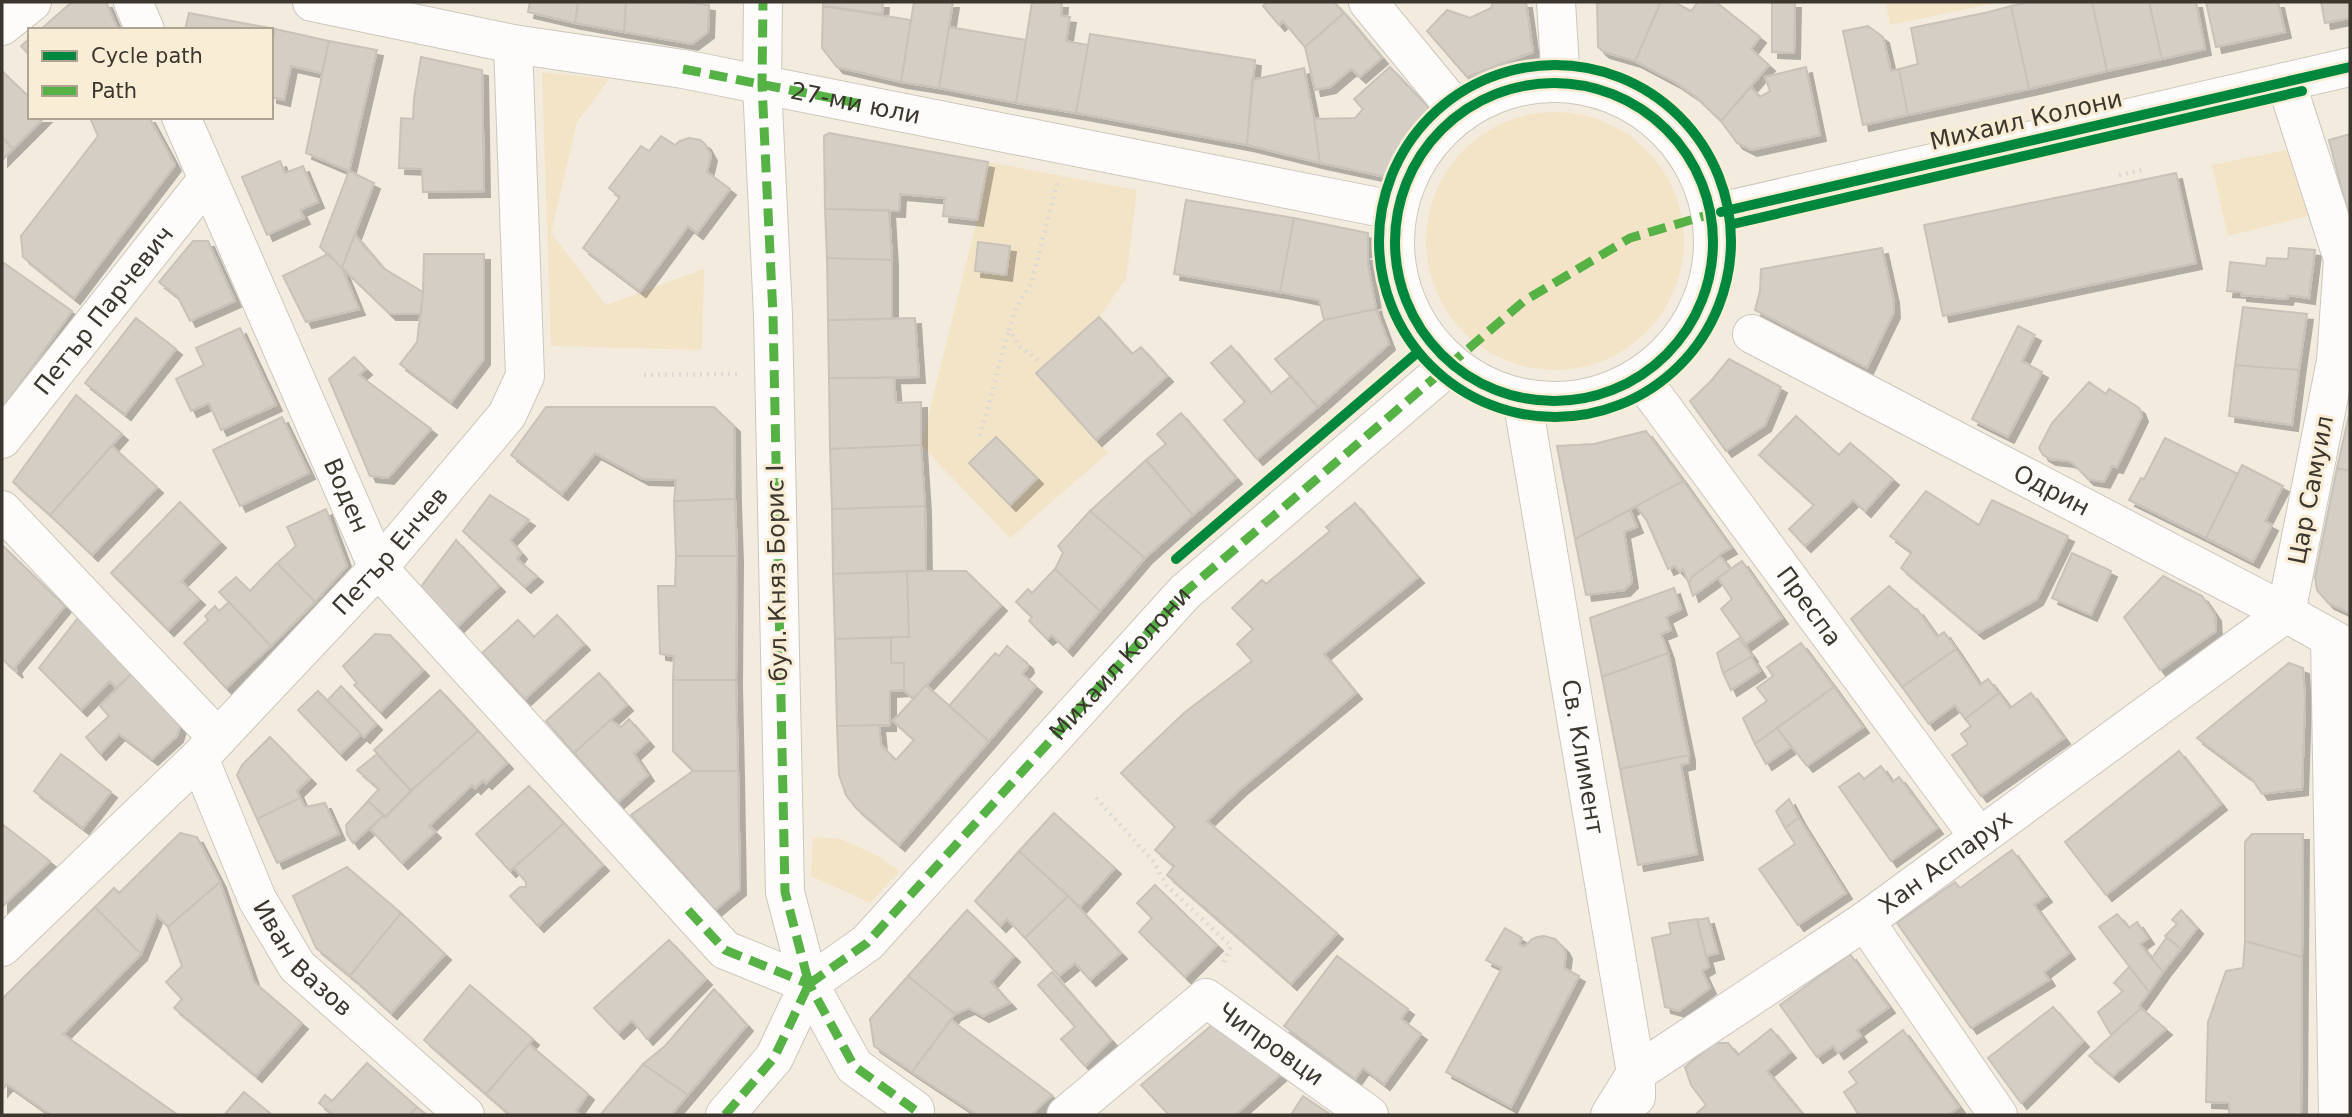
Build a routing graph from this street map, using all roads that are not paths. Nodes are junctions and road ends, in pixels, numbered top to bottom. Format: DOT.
graph roads {
  1 [pos="32,2"];
  2 [pos="133,2"];
  3 [pos="312,2"];
  4 [pos="763,2"];
  5 [pos="1368,2"];
  6 [pos="1556,2"];
  7 [pos="2,26"];
  8 [pos="144,28"];
  9 [pos="513,44"];
  10 [pos="2350,67"];
  11 [pos="2286,82"];
  12 [pos="1561,83"];
  13 [pos="762,85"];
  14 [pos="1460,114"];
  15 [pos="182,119"];
  16 [pos="206,180"];
  17 [pos="1390,209"];
  18 [pos="1711,214"];
  19 [pos="1752,334"];
  20 [pos="1451,365"];
  21 [pos="1640,376"];
  22 [pos="1522,398"];
  23 [pos="2,439"];
  24 [pos="2,510"];
  25 [pos="378,568"];
  26 [pos="2286,613"];
  27 [pos="2340,643"];
  28 [pos="209,748"];
  29 [pos="1979,837"];
  30 [pos="1865,921"];
  31 [pos="2,947"];
  32 [pos="810,984"];
  33 [pos="1636,1073"];
  34 [pos="915,1110"];
  35 [pos="465,1115"];
  36 [pos="725,1115"];
  37 [pos="1066,1115"];
  38 [pos="1369,1115"];
  39 [pos="1610,1115"];
  40 [pos="1635,1115"];
  41 [pos="1998,1115"];
  42 [pos="2338,1115"];
  1 -- 7 [label="street"];
  2 -- 8 [label="street"];
  3 -- 9 [label="street, 27-ми юли"];
  4 -- 13 [label="street, бул. Княз Борис I"];
  5 -- 14 [label="street"];
  6 -- 12 [label="street"];
  9 -- 13 [label="street, 27-ми юли"];
  9 -- 25 [label="street, Петър Енчев"];
  10 -- 11 [label="street, Михаил Колони"];
  11 -- 18 [label="street, Михаил Колони"];
  11 -- 26 [label="street, Цар Самуил"];
  12 -- 14 [label="street"];
  12 -- 18 [label="street"];
  13 -- 17 [label="street, 27-ми юли"];
  13 -- 32 [label="street, бул. Княз Борис I"];
  14 -- 17 [label="street"];
  15 -- 16 [label="street, Воден"];
  16 -- 23 [label="street, Петър Парчевич"];
  16 -- 25 [label="street, Воден"];
  17 -- 20 [label="street"];
  18 -- 21 [label="street"];
  19 -- 26 [label="street, Одрин"];
  20 -- 22 [label="street"];
  20 -- 32 [label="street, Михаил Колони"];
  21 -- 22 [label="street"];
  21 -- 29 [label="street, Преспа"];
  22 -- 33 [label="street, Св. Климент"];
  24 -- 28 [label="street, Иван Вазов"];
  25 -- 28 [label="street, Петър Енчев"];
  25 -- 32 [label="street, Воден"];
  26 -- 27 [label="street, Одрин"];
  26 -- 29 [label="street, Хан Аспарух"];
  27 -- 42 [label="street"];
  28 -- 31 [label="street, Петър Енчев"];
  28 -- 35 [label="street, Иван Вазов"];
  29 -- 30 [label="street, Хан Аспарух"];
  30 -- 33 [label="street, Хан Аспарух"];
  30 -- 41 [label="street"];
  32 -- 34 [label="street, бул. Княз Борис I"];
  32 -- 36 [label="street"];
  33 -- 39 [label="street, Хан Аспарух"];
  33 -- 40 [label="street, Св. Климент"];
  37 -- 38 [label="street, Чипровци"];
}
